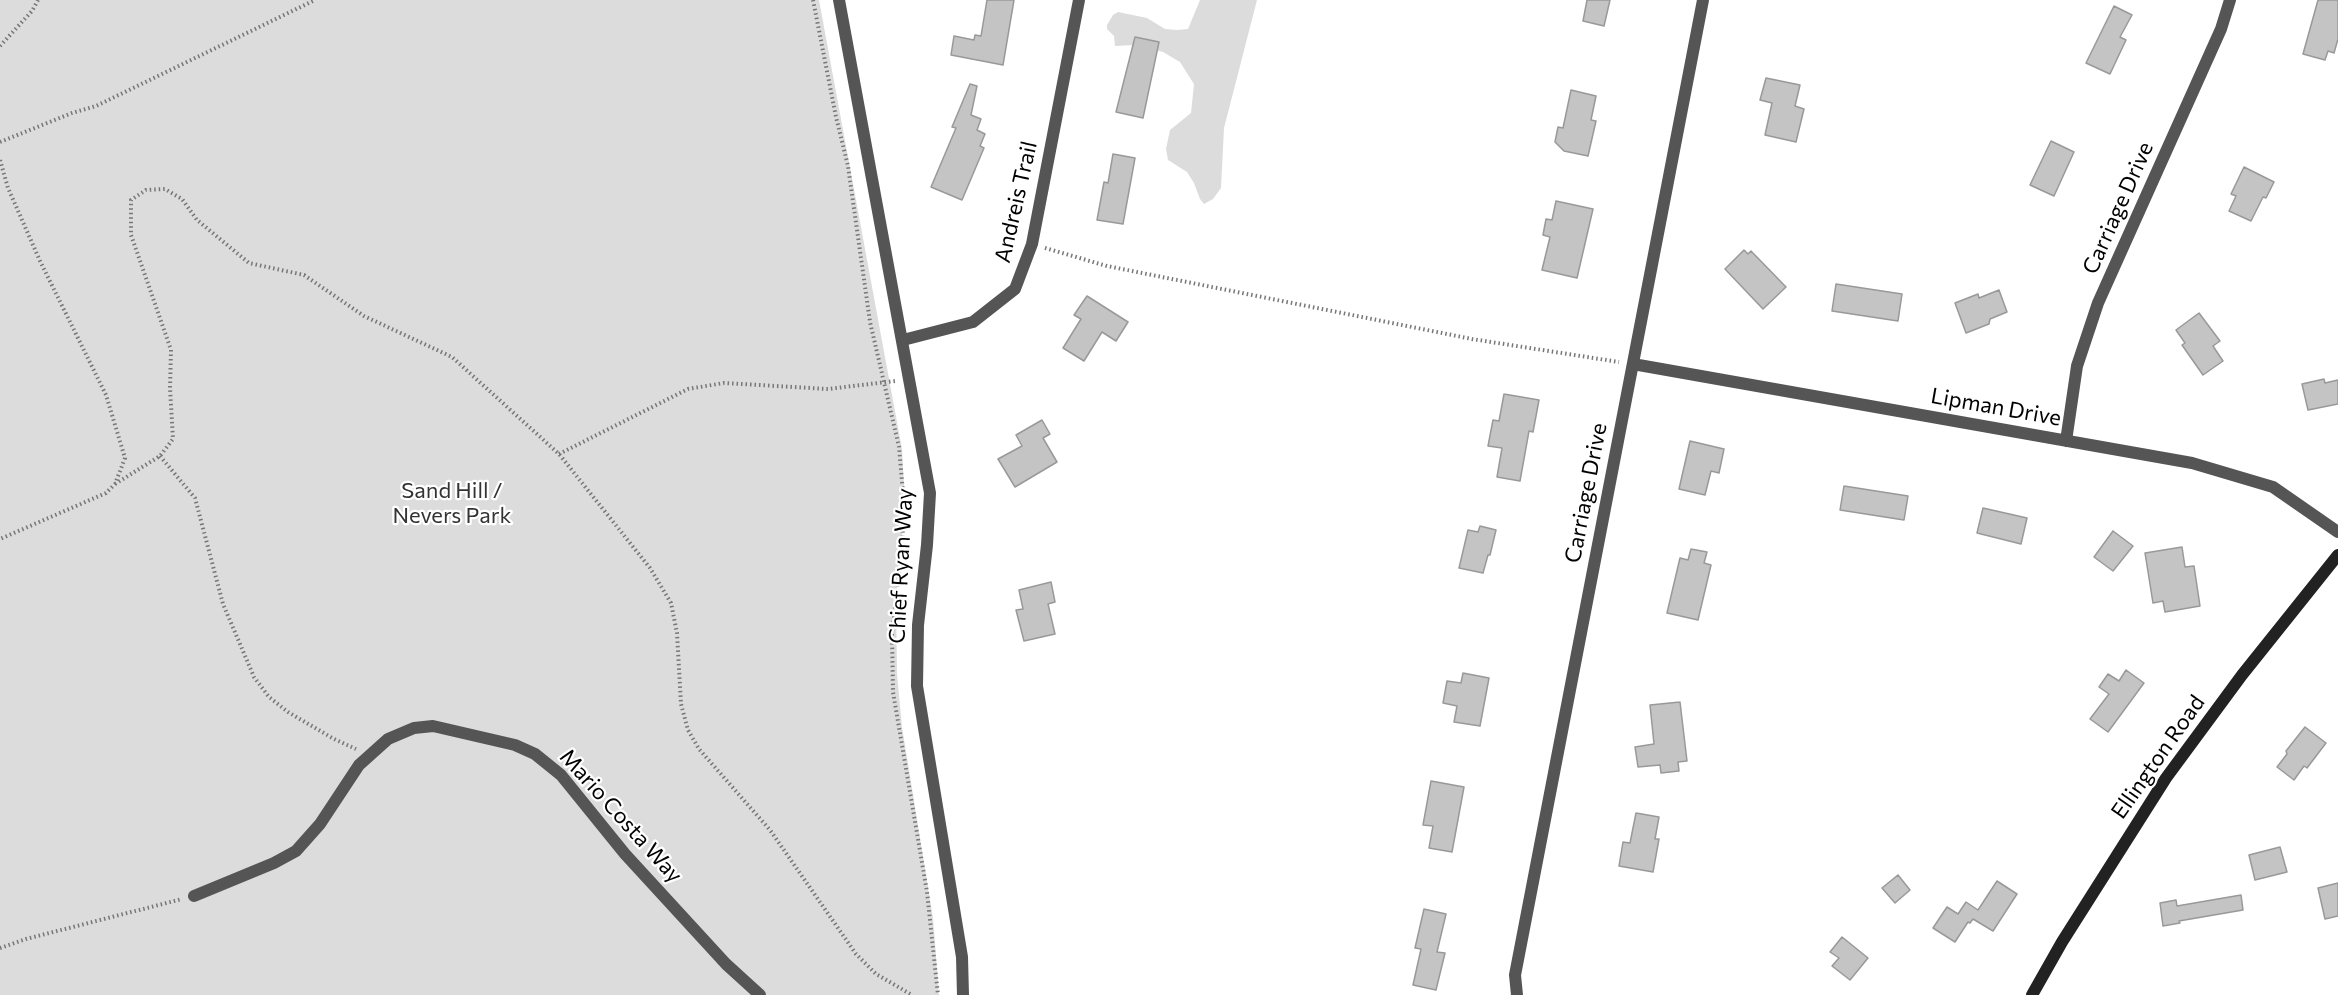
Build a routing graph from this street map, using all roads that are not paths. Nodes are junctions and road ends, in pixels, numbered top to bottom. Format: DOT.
graph roads {
  1 [pos="839,0"];
  2 [pos="1079,0"];
  3 [pos="1703,0"];
  4 [pos="2230,0"];
  5 [pos="903,340"];
  6 [pos="1633,364"];
  7 [pos="2066,441"];
  8 [pos="2338,532"];
  9 [pos="2338,555"];
  10 [pos="194,896"];
  11 [pos="760,995"];
  12 [pos="963,995"];
  13 [pos="1517,995"];
  14 [pos="2032,995"];
  1 -- 5 [label="street, Chief Ryan Way"];
  2 -- 5 [label="street, Andreis Trail"];
  3 -- 6 [label="street, Carriage Drive"];
  4 -- 7 [label="street, Carriage Drive"];
  5 -- 12 [label="street, Chief Ryan Way"];
  6 -- 7 [label="street, Lipman Drive"];
  6 -- 13 [label="street, Carriage Drive"];
  7 -- 8 [label="street, Lipman Drive"];
  9 -- 14 [label="main road, Ellington Road"];
  10 -- 11 [label="street, Mario Costa Way"];
}
